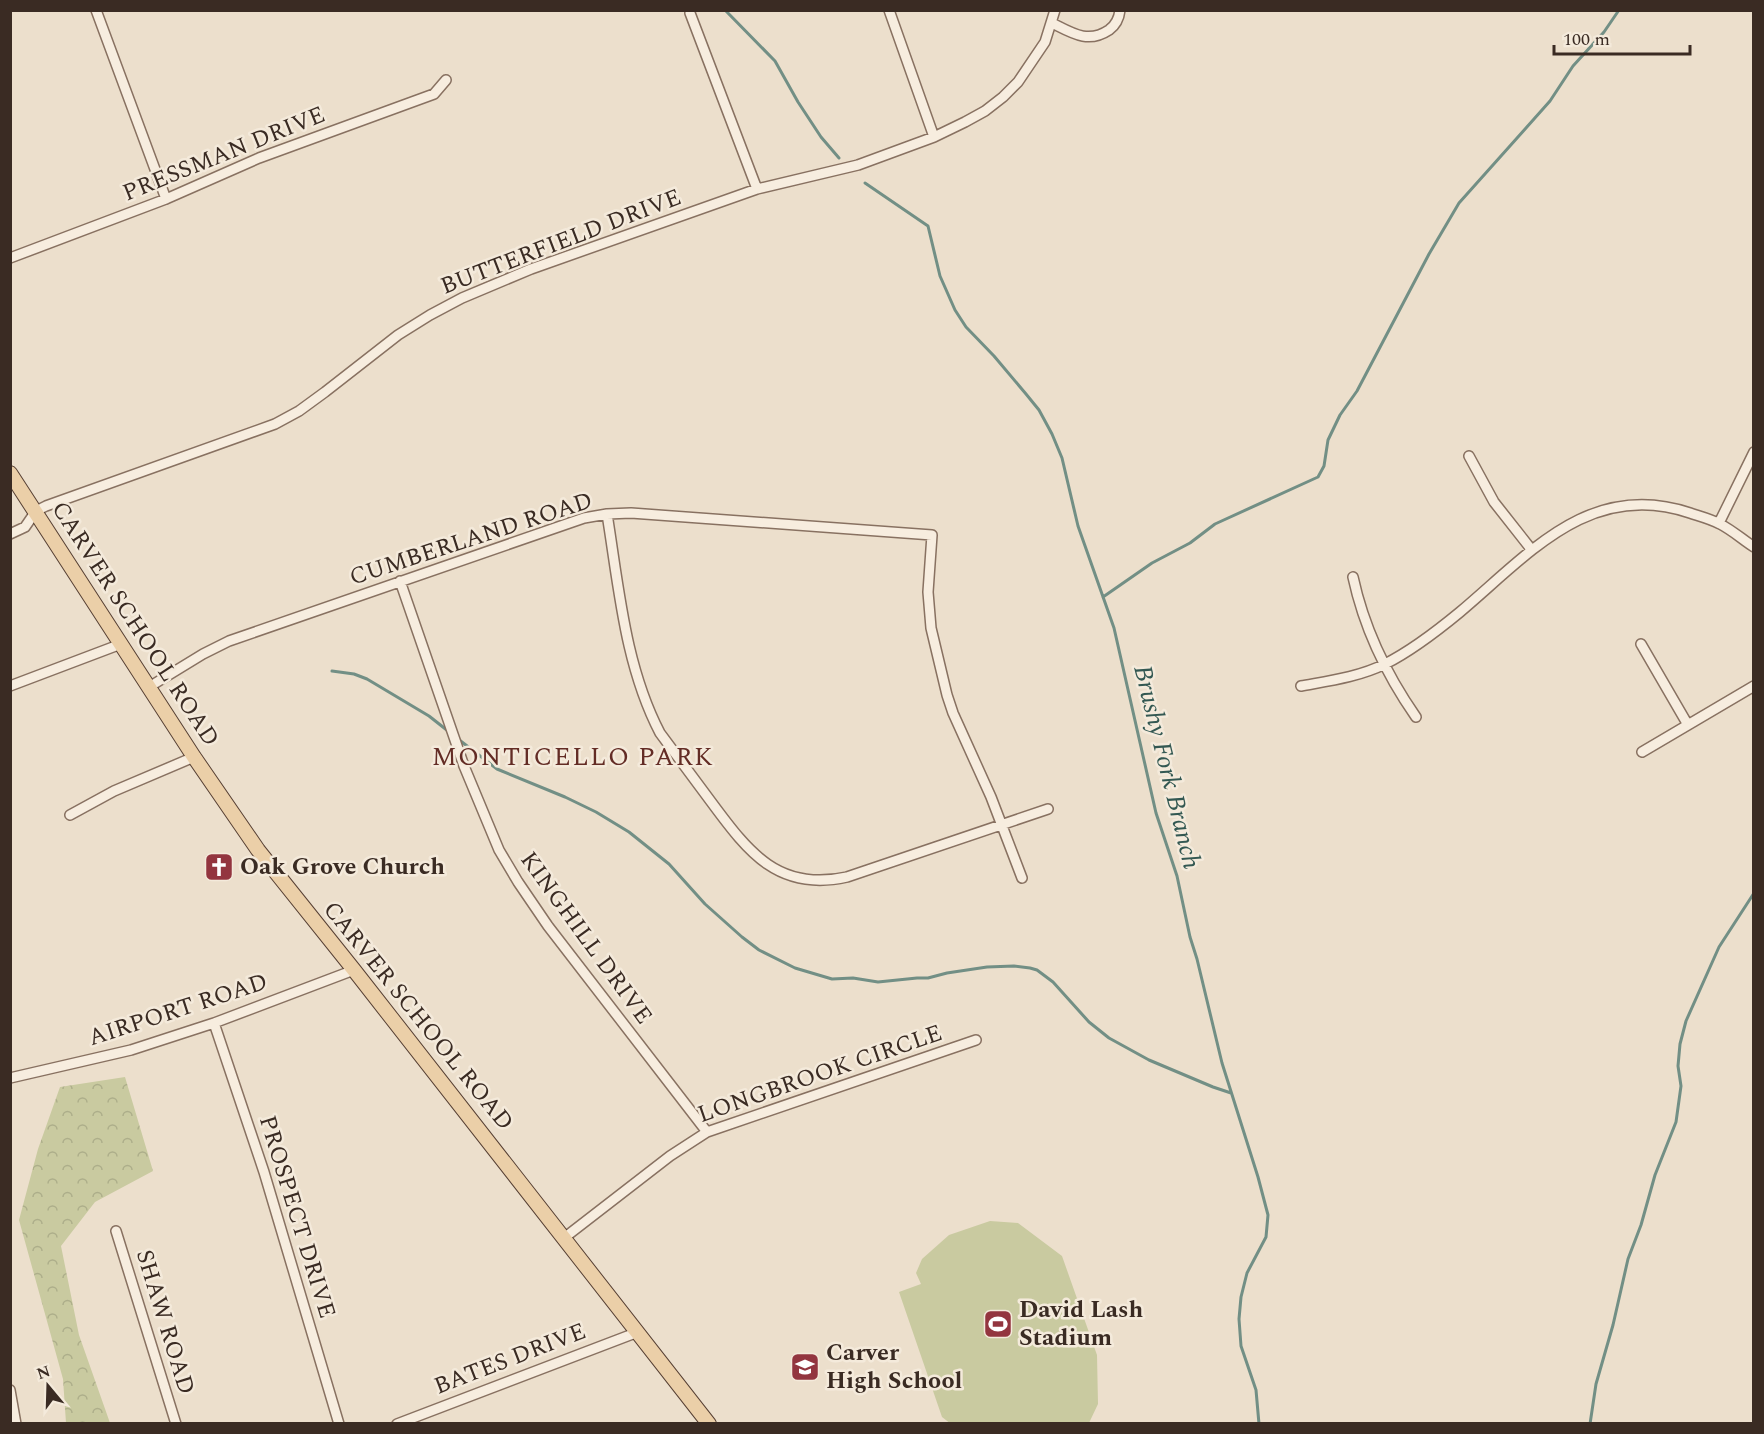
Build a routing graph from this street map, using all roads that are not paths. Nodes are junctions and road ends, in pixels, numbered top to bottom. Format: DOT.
graph roads {
  1 [pos="96,10"];
  2 [pos="889,10"];
  3 [pos="1055,10"];
  4 [pos="1120,10"];
  5 [pos="690,13"];
  6 [pos="1052,23"];
  7 [pos="446,80"];
  8 [pos="934,137"];
  9 [pos="757,189"];
  10 [pos="166,199"];
  11 [pos="10,258"];
  12 [pos="1754,452"];
  13 [pos="1469,456"];
  14 [pos="10,473"];
  15 [pos="36,511"];
  16 [pos="607,514"];
  17 [pos="1719,523"];
  18 [pos="10,534"];
  19 [pos="1754,547"];
  20 [pos="1531,549"];
  21 [pos="1353,577"];
  22 [pos="400,581"];
  23 [pos="121,644"];
  24 [pos="1641,644"];
  25 [pos="1383,665"];
  26 [pos="10,686"];
  27 [pos="1301,686"];
  28 [pos="1754,686"];
  29 [pos="149,687"];
  30 [pos="1416,717"];
  31 [pos="1688,725"];
  32 [pos="1642,752"];
  33 [pos="194,757"];
  34 [pos="1048,809"];
  35 [pos="70,815"];
  36 [pos="1002,825"];
  37 [pos="1022,878"];
  38 [pos="354,970"];
  39 [pos="214,1023"];
  40 [pos="976,1040"];
  41 [pos="10,1078"];
  42 [pos="707,1131"];
  43 [pos="116,1231"];
  44 [pos="564,1238"];
  45 [pos="638,1332"];
  46 [pos="10,1390"];
  47 [pos="400,1423"];
  48 [pos="16,1424"];
  49 [pos="176,1424"];
  50 [pos="339,1424"];
  51 [pos="709,1424"];
  1 -- 10 [label="street"];
  2 -- 8 [label="street"];
  3 -- 6 [label="street, BUTTERFIELD DRIVE"];
  4 -- 6 [label="street"];
  5 -- 9 [label="street"];
  6 -- 8 [label="street, BUTTERFIELD DRIVE"];
  7 -- 10 [label="street, PRESSMAN DRIVE"];
  8 -- 9 [label="street, BUTTERFIELD DRIVE"];
  9 -- 15 [label="street, BUTTERFIELD DRIVE"];
  10 -- 11 [label="street, PRESSMAN DRIVE"];
  12 -- 17 [label="street"];
  13 -- 20 [label="street"];
  14 -- 15 [label="main road, CARVER SCHOOL ROAD"];
  15 -- 18 [label="street, BUTTERFIELD DRIVE"];
  15 -- 23 [label="main road, CARVER SCHOOL ROAD"];
  16 -- 22 [label="street, CUMBERLAND ROAD"];
  16 -- 36 [label="street, CUMBERLAND ROAD"];
  16 -- 36 [label="street"];
  17 -- 19 [label="street"];
  17 -- 20 [label="street"];
  20 -- 25 [label="street"];
  21 -- 25 [label="street"];
  22 -- 29 [label="street, CUMBERLAND ROAD"];
  22 -- 42 [label="street, KINGHILL DRIVE"];
  23 -- 26 [label="street"];
  23 -- 29 [label="main road, CARVER SCHOOL ROAD"];
  24 -- 31 [label="street"];
  25 -- 27 [label="street"];
  25 -- 30 [label="street"];
  28 -- 31 [label="street"];
  29 -- 33 [label="main road, CARVER SCHOOL ROAD"];
  31 -- 32 [label="street"];
  33 -- 35 [label="street"];
  33 -- 38 [label="main road, CARVER SCHOOL ROAD"];
  34 -- 36 [label="street"];
  36 -- 37 [label="street"];
  38 -- 39 [label="street, AIRPORT ROAD"];
  38 -- 44 [label="main road, CARVER SCHOOL ROAD"];
  39 -- 41 [label="street, AIRPORT ROAD"];
  39 -- 50 [label="street, PROSPECT DRIVE"];
  40 -- 42 [label="street, LONGBROOK CIRCLE"];
  42 -- 44 [label="street, LONGBROOK CIRCLE"];
  43 -- 49 [label="street, SHAW ROAD"];
  44 -- 45 [label="main road, CARVER SCHOOL ROAD"];
  45 -- 47 [label="street, BATES DRIVE"];
  45 -- 51 [label="main road, CARVER SCHOOL ROAD"];
  46 -- 48 [label="street"];
}
